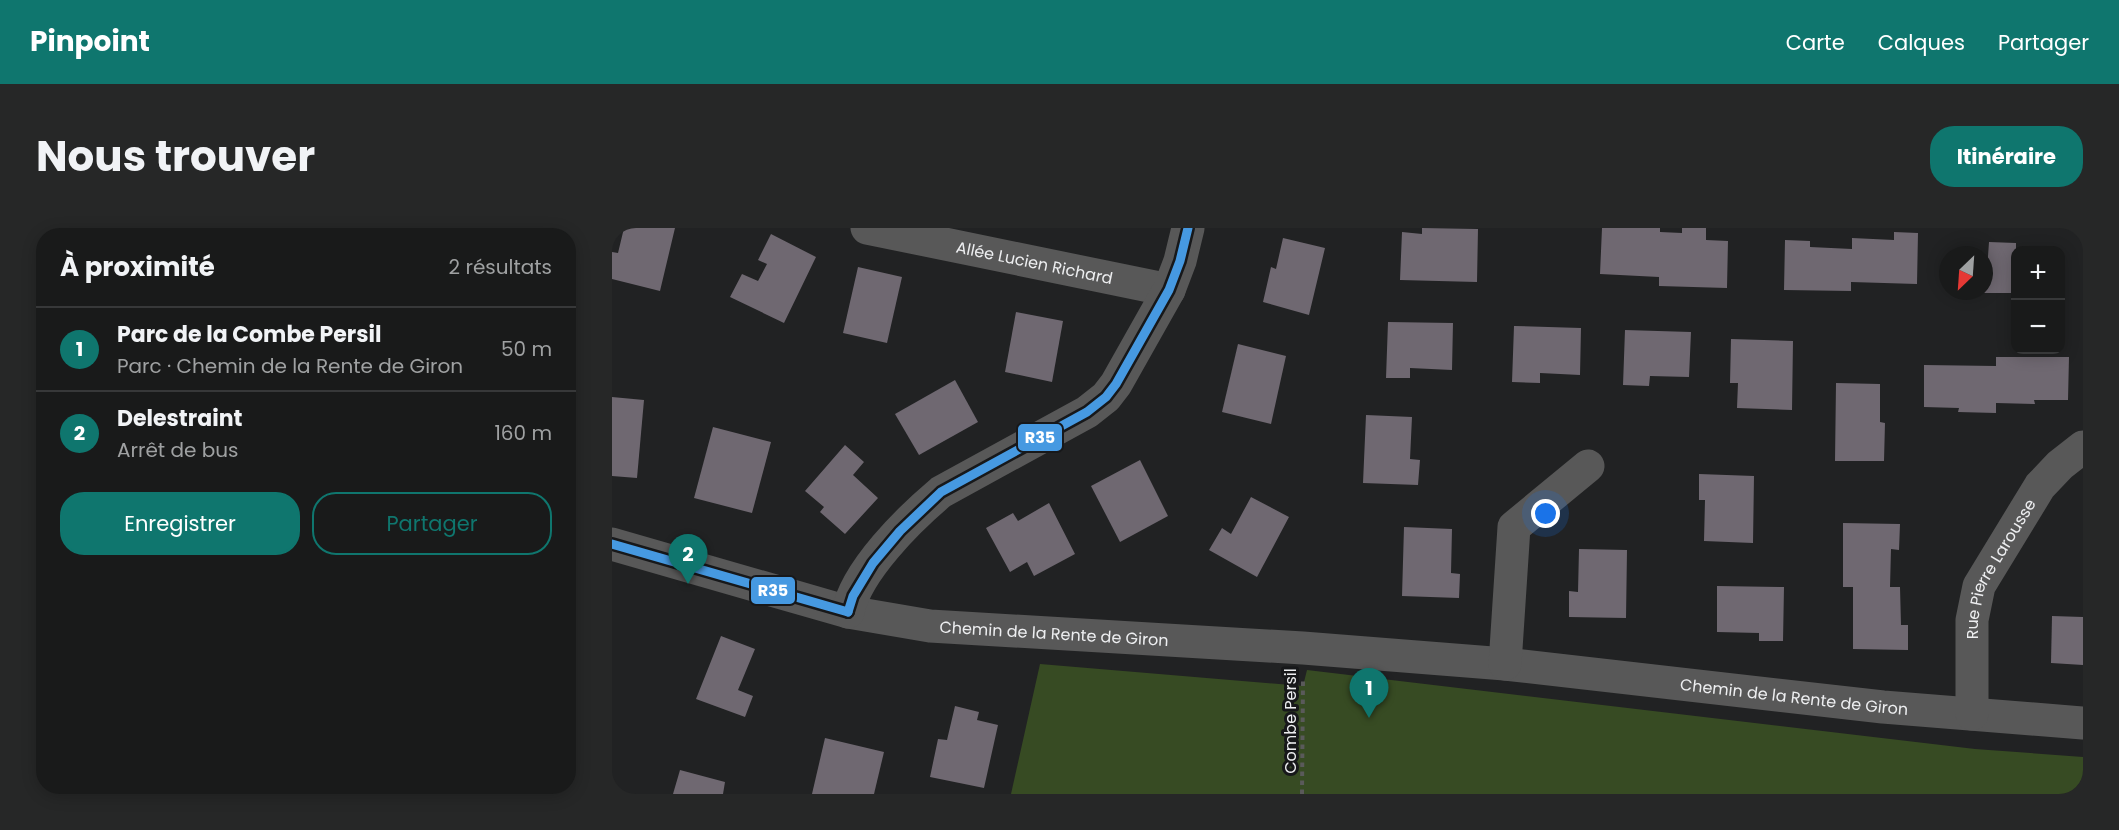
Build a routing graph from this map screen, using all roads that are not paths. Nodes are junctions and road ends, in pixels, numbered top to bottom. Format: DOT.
graph roads {
  1 [pos="867,228"];
  2 [pos="1188,228"];
  3 [pos="1168,290"];
  4 [pos="2083,447"];
  5 [pos="1588,466"];
  6 [pos="612,543"];
  7 [pos="848,612"];
  8 [pos="1505,664"];
  9 [pos="1972,714"];
  10 [pos="2083,723"];
  1 -- 3 [label="street, Allée Lucien Richard"];
  2 -- 3 [label="street"];
  3 -- 7 [label="street"];
  4 -- 9 [label="street, Rue Pierre Larousse"];
  5 -- 8 [label="street"];
  6 -- 7 [label="street, Chemin de la Rente de Giron"];
  7 -- 8 [label="street, Chemin de la Rente de Giron"];
  8 -- 9 [label="street, Chemin de la Rente de Giron"];
  9 -- 10 [label="street, Chemin de la Rente de Giron"];
}
